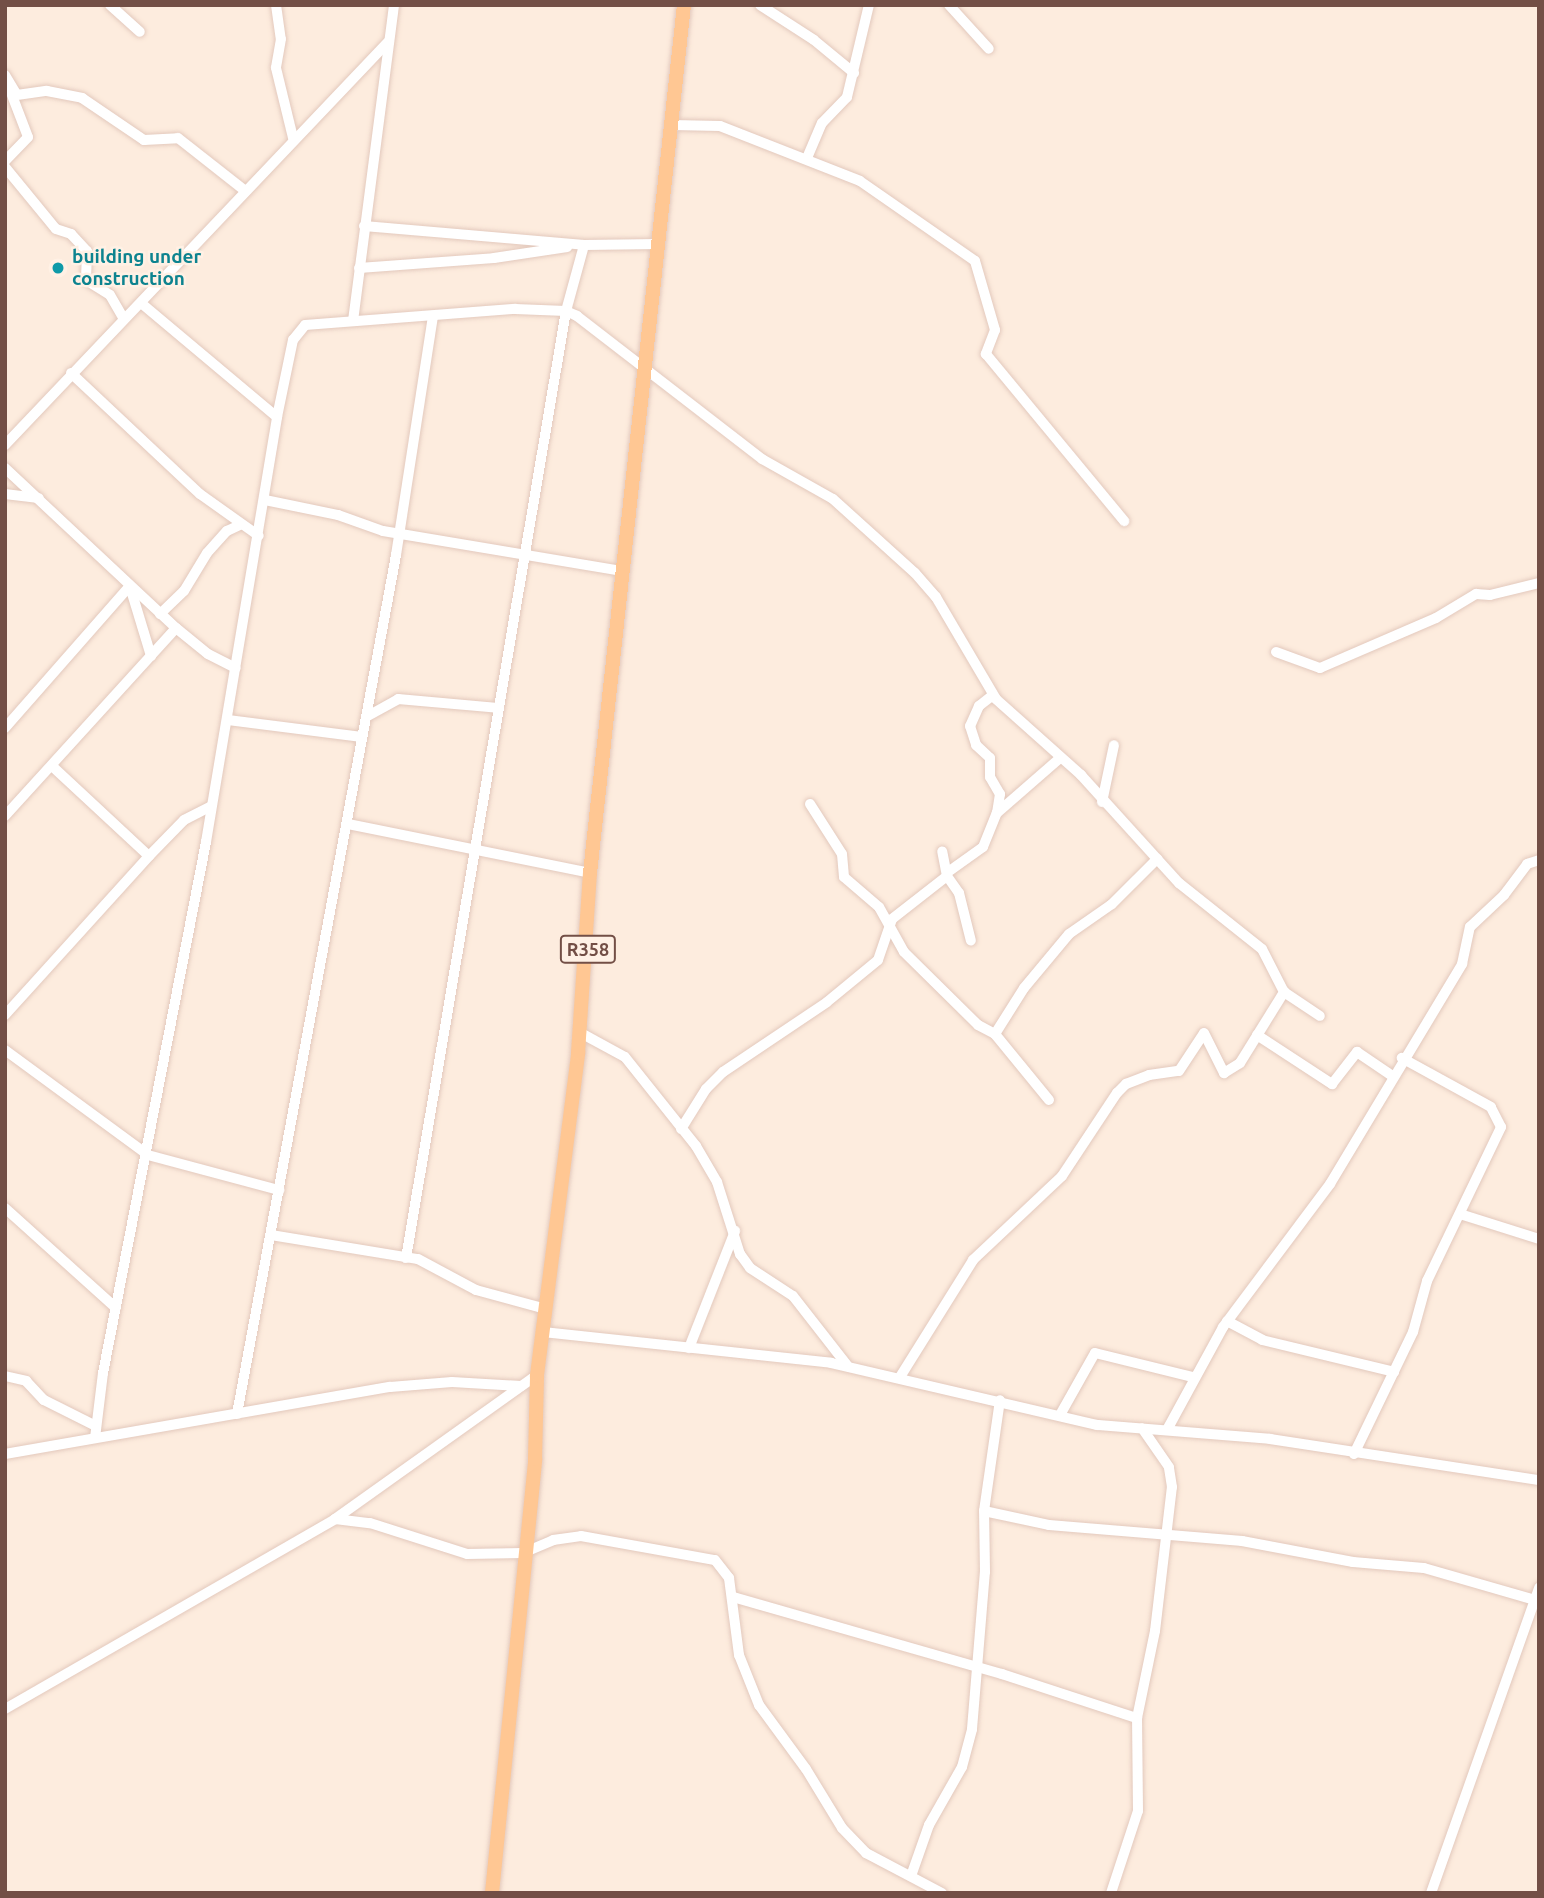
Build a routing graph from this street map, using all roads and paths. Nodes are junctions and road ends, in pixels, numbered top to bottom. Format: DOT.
graph roads {
  1 [pos="110,5"];
  2 [pos="276,5"];
  3 [pos="394,5"];
  4 [pos="684,5"];
  5 [pos="760,5"];
  6 [pos="869,5"];
  7 [pos="949,5"];
  8 [pos="140,32"];
  9 [pos="388,42"];
  10 [pos="989,49"];
  11 [pos="854,73"];
  12 [pos="5,75"];
  13 [pos="10,89"];
  14 [pos="672,125"];
  15 [pos="293,138"];
  16 [pos="807,158"];
  17 [pos="5,161"];
  18 [pos="5,167"];
  19 [pos="244,190"];
  20 [pos="365,226"];
  21 [pos="658,244"];
  22 [pos="584,246"];
  23 [pos="359,268"];
  24 [pos="141,303"];
  25 [pos="566,311"];
  26 [pos="433,316"];
  27 [pos="124,318"];
  28 [pos="353,321"];
  29 [pos="645,368"];
  30 [pos="71,373"];
  31 [pos="277,417"];
  32 [pos="5,445"];
  33 [pos="5,468"];
  34 [pos="5,494"];
  35 [pos="40,498"];
  36 [pos="265,500"];
  37 [pos="1124,520"];
  38 [pos="240,525"];
  39 [pos="400,532"];
  40 [pos="259,536"];
  41 [pos="526,557"];
  42 [pos="622,571"];
  43 [pos="1539,583"];
  44 [pos="130,588"];
  45 [pos="160,614"];
  46 [pos="176,628"];
  47 [pos="1276,652"];
  48 [pos="151,656"];
  49 [pos="236,668"];
  50 [pos="992,695"];
  51 [pos="498,708"];
  52 [pos="366,717"];
  53 [pos="228,720"];
  54 [pos="5,728"];
  55 [pos="362,737"];
  56 [pos="1114,745"];
  57 [pos="1060,758"];
  58 [pos="52,766"];
  59 [pos="1102,802"];
  60 [pos="810,804"];
  61 [pos="211,806"];
  62 [pos="997,813"];
  63 [pos="5,816"];
  64 [pos="348,824"];
  65 [pos="474,850"];
  66 [pos="942,851"];
  67 [pos="149,856"];
  68 [pos="1157,859"];
  69 [pos="1539,860"];
  70 [pos="590,873"];
  71 [pos="948,874"];
  72 [pos="886,926"];
  73 [pos="971,941"];
  74 [pos="1284,992"];
  75 [pos="5,1015"];
  76 [pos="1320,1016"];
  77 [pos="579,1032"];
  78 [pos="995,1034"];
  79 [pos="1257,1035"];
  80 [pos="5,1050"];
  81 [pos="1402,1058"];
  82 [pos="1391,1075"];
  83 [pos="1049,1100"];
  84 [pos="681,1129"];
  85 [pos="148,1155"];
  86 [pos="279,1189"];
  87 [pos="5,1208"];
  88 [pos="1460,1214"];
  89 [pos="735,1231"];
  90 [pos="271,1235"];
  91 [pos="1539,1239"];
  92 [pos="406,1258"];
  93 [pos="116,1308"];
  94 [pos="546,1309"];
  95 [pos="1227,1321"];
  96 [pos="543,1332"];
  97 [pos="689,1349"];
  98 [pos="847,1365"];
  99 [pos="1394,1372"];
  100 [pos="537,1375"];
  101 [pos="5,1377"];
  102 [pos="900,1377"];
  103 [pos="1193,1377"];
  104 [pos="521,1385"];
  105 [pos="1000,1400"];
  106 [pos="237,1414"];
  107 [pos="1060,1415"];
  108 [pos="96,1426"];
  109 [pos="1142,1428"];
  110 [pos="1168,1428"];
  111 [pos="94,1438"];
  112 [pos="5,1454"];
  113 [pos="1354,1454"];
  114 [pos="1539,1480"];
  115 [pos="984,1511"];
  116 [pos="335,1518"];
  117 [pos="1166,1535"];
  118 [pos="523,1553"];
  119 [pos="1537,1593"];
  120 [pos="733,1597"];
  121 [pos="976,1666"];
  122 [pos="5,1709"];
  123 [pos="1137,1718"];
  124 [pos="911,1875"];
  125 [pos="492,1893"];
  126 [pos="942,1893"];
  127 [pos="1111,1893"];
  128 [pos="1432,1893"];
  1 -- 8 [label="street"];
  2 -- 15 [label="street"];
  3 -- 9 [label="street"];
  4 -- 14 [label="main road, R358"];
  5 -- 11 [label="street"];
  6 -- 11 [label="street"];
  7 -- 10 [label="street"];
  9 -- 15 [label="street"];
  9 -- 20 [label="street"];
  11 -- 16 [label="street"];
  12 -- 13 [label="street"];
  13 -- 17 [label="street"];
  13 -- 19 [label="street"];
  14 -- 16 [label="street"];
  14 -- 21 [label="main road, R358"];
  15 -- 19 [label="street"];
  16 -- 37 [label="street"];
  18 -- 27 [label="street"];
  19 -- 24 [label="street"];
  20 -- 22 [label="street"];
  20 -- 23 [label="street"];
  21 -- 22 [label="street"];
  21 -- 29 [label="main road, R358"];
  22 -- 23 [label="street"];
  22 -- 25 [label="street"];
  23 -- 28 [label="street"];
  24 -- 27 [label="street"];
  24 -- 31 [label="street"];
  25 -- 26 [label="street"];
  25 -- 29 [label="street"];
  25 -- 41 [label="street"];
  26 -- 28 [label="street"];
  26 -- 39 [label="street"];
  27 -- 30 [label="street"];
  28 -- 31 [label="street"];
  29 -- 42 [label="main road, R358"];
  29 -- 50 [label="street"];
  30 -- 32 [label="street"];
  30 -- 38 [label="street"];
  31 -- 36 [label="street"];
  33 -- 35 [label="street"];
  34 -- 35 [label="street"];
  35 -- 44 [label="street"];
  36 -- 39 [label="street"];
  36 -- 40 [label="street"];
  38 -- 40 [label="street"];
  38 -- 45 [label="street"];
  39 -- 41 [label="street"];
  39 -- 52 [label="street"];
  40 -- 49 [label="street"];
  41 -- 42 [label="street"];
  41 -- 51 [label="street"];
  42 -- 70 [label="main road, R358"];
  43 -- 47 [label="street"];
  44 -- 45 [label="street"];
  44 -- 48 [label="street"];
  44 -- 54 [label="street"];
  45 -- 46 [label="street"];
  46 -- 48 [label="street"];
  46 -- 49 [label="street"];
  48 -- 58 [label="street"];
  49 -- 53 [label="street"];
  50 -- 57 [label="street"];
  50 -- 62 [label="street"];
  51 -- 52 [label="street"];
  51 -- 65 [label="street"];
  52 -- 55 [label="street"];
  53 -- 55 [label="street"];
  53 -- 61 [label="street"];
  55 -- 64 [label="street"];
  56 -- 59 [label="street"];
  57 -- 59 [label="street"];
  57 -- 62 [label="street"];
  58 -- 63 [label="street"];
  58 -- 67 [label="street"];
  59 -- 68 [label="street"];
  60 -- 72 [label="street"];
  61 -- 67 [label="street"];
  61 -- 85 [label="street"];
  62 -- 71 [label="street"];
  64 -- 65 [label="street"];
  64 -- 86 [label="street"];
  65 -- 70 [label="street"];
  65 -- 92 [label="street"];
  66 -- 71 [label="street"];
  67 -- 75 [label="street"];
  68 -- 74 [label="street"];
  68 -- 78 [label="street"];
  69 -- 81 [label="street"];
  70 -- 77 [label="main road, R358"];
  71 -- 72 [label="street"];
  71 -- 73 [label="street"];
  72 -- 78 [label="street"];
  72 -- 84 [label="street"];
  74 -- 76 [label="street"];
  74 -- 79 [label="street"];
  77 -- 84 [label="street"];
  77 -- 94 [label="main road, R358"];
  78 -- 83 [label="street"];
  79 -- 82 [label="street"];
  79 -- 102 [label="street"];
  80 -- 85 [label="street"];
  81 -- 82 [label="street"];
  81 -- 88 [label="street"];
  82 -- 95 [label="street"];
  84 -- 89 [label="street"];
  85 -- 86 [label="street"];
  85 -- 93 [label="street"];
  86 -- 90 [label="street"];
  87 -- 93 [label="street"];
  88 -- 91 [label="street"];
  88 -- 99 [label="street"];
  89 -- 97 [label="street"];
  89 -- 98 [label="street"];
  90 -- 92 [label="street"];
  90 -- 106 [label="street"];
  92 -- 94 [label="street"];
  93 -- 108 [label="street"];
  94 -- 96 [label="main road, R358"];
  95 -- 99 [label="street"];
  95 -- 103 [label="street"];
  96 -- 97 [label="street"];
  96 -- 100 [label="main road, R358"];
  97 -- 98 [label="street"];
  98 -- 102 [label="street"];
  99 -- 113 [label="street"];
  100 -- 104 [label="street"];
  100 -- 118 [label="main road, R358"];
  101 -- 108 [label="street"];
  102 -- 105 [label="street"];
  103 -- 107 [label="street"];
  103 -- 110 [label="street"];
  104 -- 106 [label="street"];
  104 -- 116 [label="street"];
  105 -- 107 [label="street"];
  105 -- 115 [label="street"];
  106 -- 111 [label="street"];
  107 -- 109 [label="street"];
  108 -- 111 [label="street"];
  109 -- 110 [label="street"];
  109 -- 117 [label="street"];
  110 -- 113 [label="street"];
  111 -- 112 [label="street"];
  113 -- 114 [label="street"];
  115 -- 117 [label="street"];
  115 -- 121 [label="street"];
  116 -- 118 [label="street"];
  116 -- 122 [label="street"];
  117 -- 119 [label="street"];
  117 -- 123 [label="street"];
  118 -- 120 [label="street"];
  118 -- 125 [label="main road, R358"];
  119 -- 128 [label="street"];
  120 -- 121 [label="street"];
  120 -- 124 [label="street"];
  121 -- 123 [label="street"];
  121 -- 124 [label="street"];
  123 -- 127 [label="street"];
  124 -- 126 [label="street"];
}
